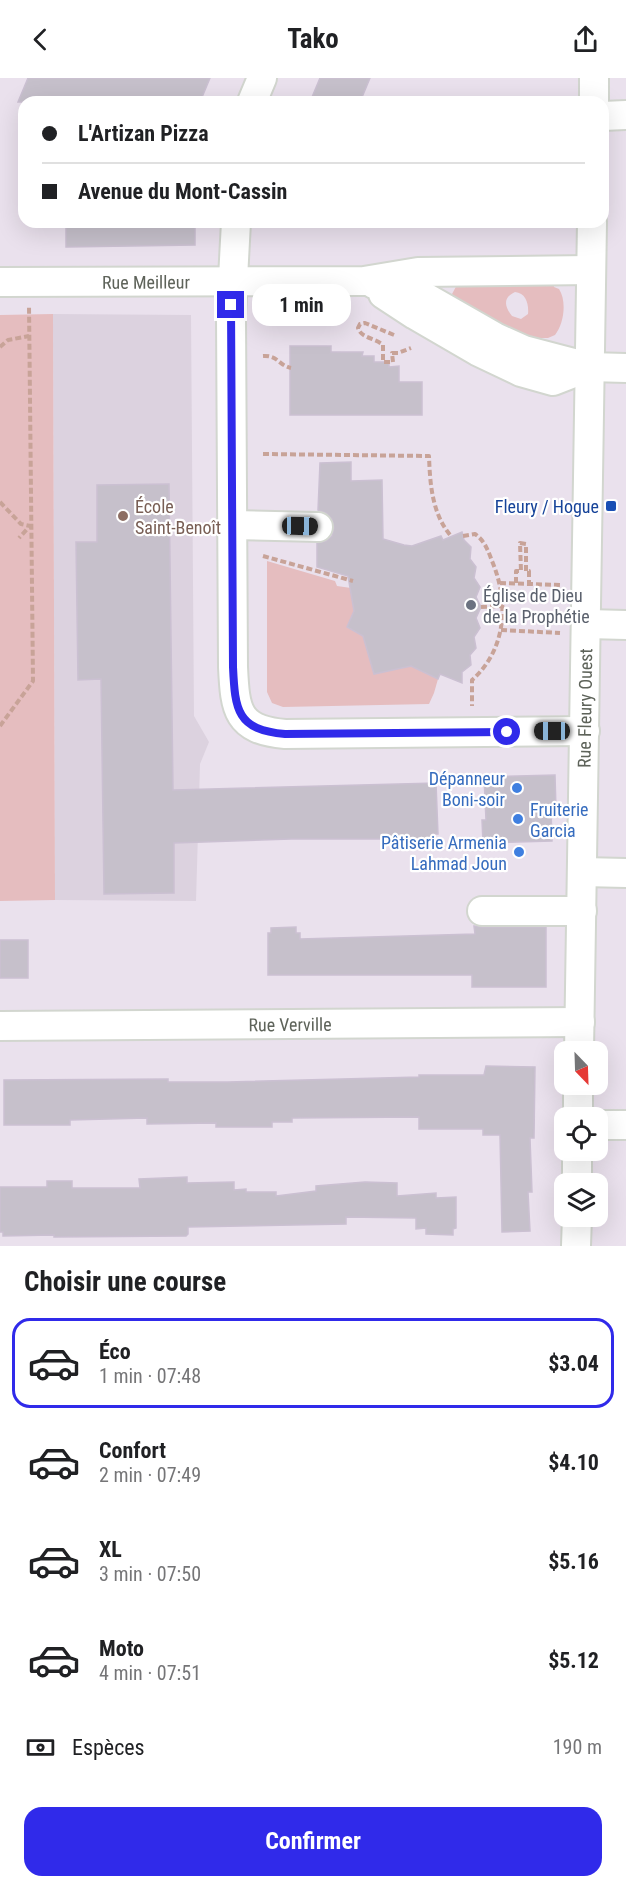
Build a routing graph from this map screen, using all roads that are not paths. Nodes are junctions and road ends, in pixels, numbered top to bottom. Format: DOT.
graph roads {
  1 [pos="262,78"];
  2 [pos="594,78"];
  3 [pos="254,96"];
  4 [pos="594,96"];
  5 [pos="626,115"];
  6 [pos="609,116"];
  7 [pos="236,228"];
  8 [pos="592,228"];
  9 [pos="591,270"];
  10 [pos="233,281"];
  11 [pos="364,281"];
  12 [pos="0,282"];
  13 [pos="589,367"];
  14 [pos="626,368"];
  15 [pos="232,525"];
  16 [pos="318,527"];
  17 [pos="626,625"];
  18 [pos="575,628"];
  19 [pos="585,731"];
  20 [pos="583,872"];
  21 [pos="626,873"];
  22 [pos="482,910"];
  23 [pos="582,911"];
  24 [pos="580,1022"];
  25 [pos="0,1026"];
  26 [pos="579,1041"];
  27 [pos="608,1125"];
  28 [pos="626,1125"];
  29 [pos="577,1227"];
  30 [pos="576,1246"];
  1 -- 3 [label="street"];
  2 -- 4 [label="street"];
  5 -- 6 [label="street"];
  7 -- 10 [label="street"];
  8 -- 9 [label="street, Rue Fleury Ouest"];
  9 -- 11 [label="street, Rue Meilleur"];
  9 -- 13 [label="street, Rue Fleury Ouest"];
  10 -- 11 [label="street, Rue Meilleur"];
  10 -- 12 [label="street, Rue Meilleur"];
  10 -- 15 [label="street"];
  11 -- 13 [label="street"];
  13 -- 14 [label="street"];
  13 -- 18 [label="street, Rue Fleury Ouest"];
  15 -- 16 [label="street"];
  15 -- 19 [label="street"];
  17 -- 18 [label="street"];
  18 -- 19 [label="street, Rue Fleury Ouest"];
  19 -- 20 [label="street, Rue Fleury Ouest"];
  20 -- 21 [label="street"];
  20 -- 23 [label="street, Rue Fleury Ouest"];
  22 -- 23 [label="street"];
  23 -- 24 [label="street, Rue Fleury Ouest"];
  24 -- 25 [label="street, Rue Verville"];
  24 -- 26 [label="street, Rue Fleury Ouest"];
  27 -- 28 [label="street"];
  29 -- 30 [label="street"];
}
